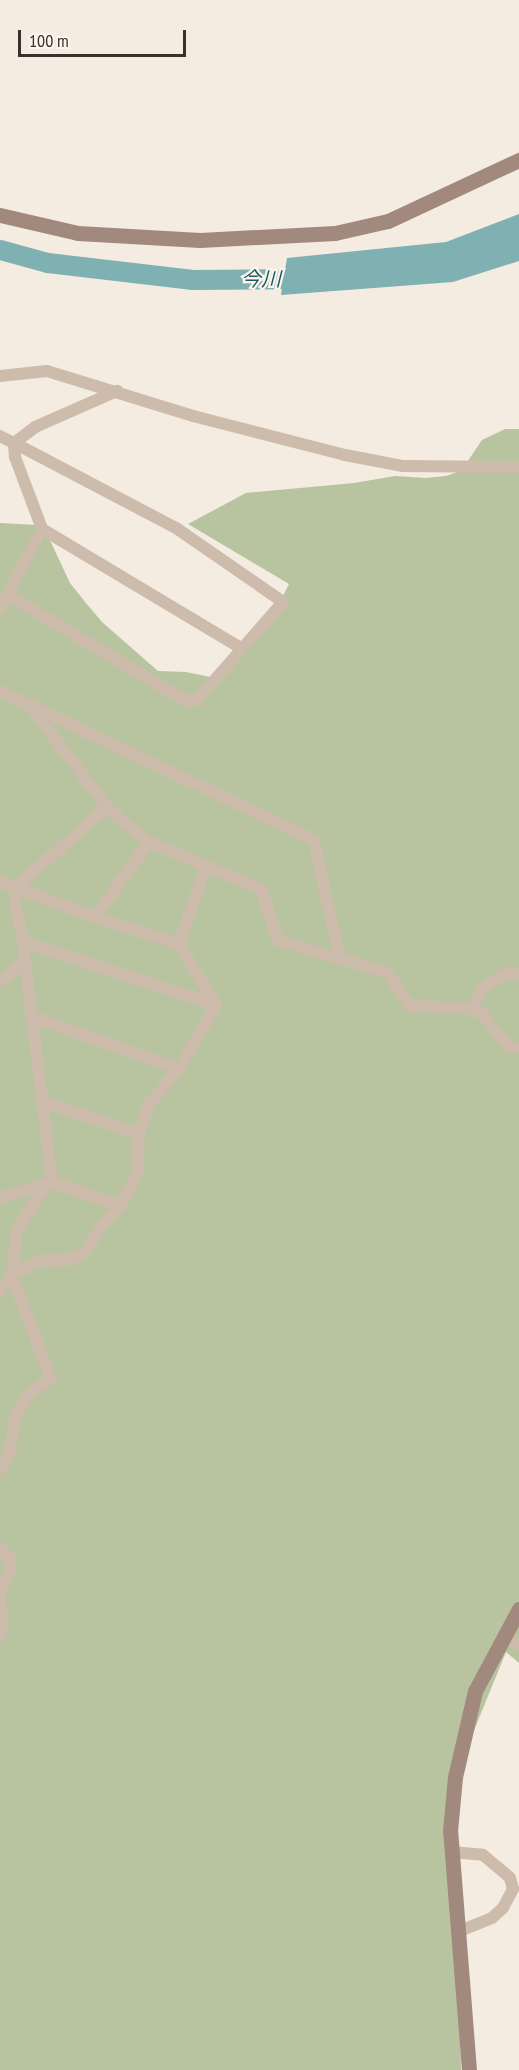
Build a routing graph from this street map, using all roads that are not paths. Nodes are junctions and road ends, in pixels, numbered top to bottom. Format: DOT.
graph roads {
  1 [pos="519,160"];
  2 [pos="0,215"];
  3 [pos="0,376"];
  4 [pos="117,391"];
  5 [pos="0,436"];
  6 [pos="14,443"];
  7 [pos="519,467"];
  8 [pos="42,529"];
  9 [pos="8,595"];
  10 [pos="0,609"];
  11 [pos="241,648"];
  12 [pos="0,691"];
  13 [pos="30,706"];
  14 [pos="107,807"];
  15 [pos="149,842"];
  16 [pos="206,866"];
  17 [pos="0,882"];
  18 [pos="16,887"];
  19 [pos="95,917"];
  20 [pos="22,942"];
  21 [pos="179,944"];
  22 [pos="340,959"];
  23 [pos="24,962"];
  24 [pos="519,973"];
  25 [pos="0,981"];
  26 [pos="216,1005"];
  27 [pos="471,1009"];
  28 [pos="30,1016"];
  29 [pos="519,1047"];
  30 [pos="179,1069"];
  31 [pos="42,1101"];
  32 [pos="140,1134"];
  33 [pos="52,1182"];
  34 [pos="0,1198"];
  35 [pos="120,1206"];
  36 [pos="12,1276"];
  37 [pos="0,1291"];
  38 [pos="0,1469"];
  39 [pos="0,1548"];
  40 [pos="519,1609"];
  41 [pos="0,1636"];
  42 [pos="505,1638"];
  43 [pos="519,1645"];
  44 [pos="451,1852"];
  45 [pos="515,1875"];
  46 [pos="458,1932"];
  47 [pos="469,2070"];
  1 -- 2 [label="street"];
  3 -- 4 [label="street"];
  4 -- 6 [label="street"];
  4 -- 7 [label="street"];
  5 -- 6 [label="street"];
  6 -- 8 [label="street"];
  6 -- 11 [label="street"];
  8 -- 9 [label="street"];
  8 -- 11 [label="street"];
  9 -- 10 [label="street"];
  9 -- 11 [label="street"];
  12 -- 13 [label="street"];
  13 -- 14 [label="street"];
  13 -- 22 [label="street"];
  14 -- 15 [label="street"];
  14 -- 18 [label="street"];
  15 -- 16 [label="street"];
  15 -- 19 [label="street"];
  16 -- 21 [label="street"];
  16 -- 22 [label="street"];
  17 -- 18 [label="street"];
  18 -- 19 [label="street"];
  18 -- 20 [label="street"];
  19 -- 21 [label="street"];
  20 -- 23 [label="street"];
  20 -- 26 [label="street"];
  21 -- 26 [label="street"];
  22 -- 27 [label="street"];
  23 -- 25 [label="street"];
  23 -- 28 [label="street"];
  24 -- 27 [label="street"];
  26 -- 30 [label="street"];
  27 -- 29 [label="street"];
  28 -- 30 [label="street"];
  28 -- 31 [label="street"];
  30 -- 32 [label="street"];
  31 -- 32 [label="street"];
  31 -- 33 [label="street"];
  32 -- 35 [label="street"];
  33 -- 34 [label="street"];
  33 -- 35 [label="street"];
  33 -- 36 [label="street"];
  35 -- 36 [label="street"];
  36 -- 37 [label="street"];
  36 -- 38 [label="street"];
  39 -- 41 [label="street"];
  40 -- 42 [label="street"];
  42 -- 43 [label="street"];
  42 -- 44 [label="street"];
  44 -- 45 [label="street"];
  44 -- 46 [label="street"];
  45 -- 46 [label="street"];
  46 -- 47 [label="street"];
}
